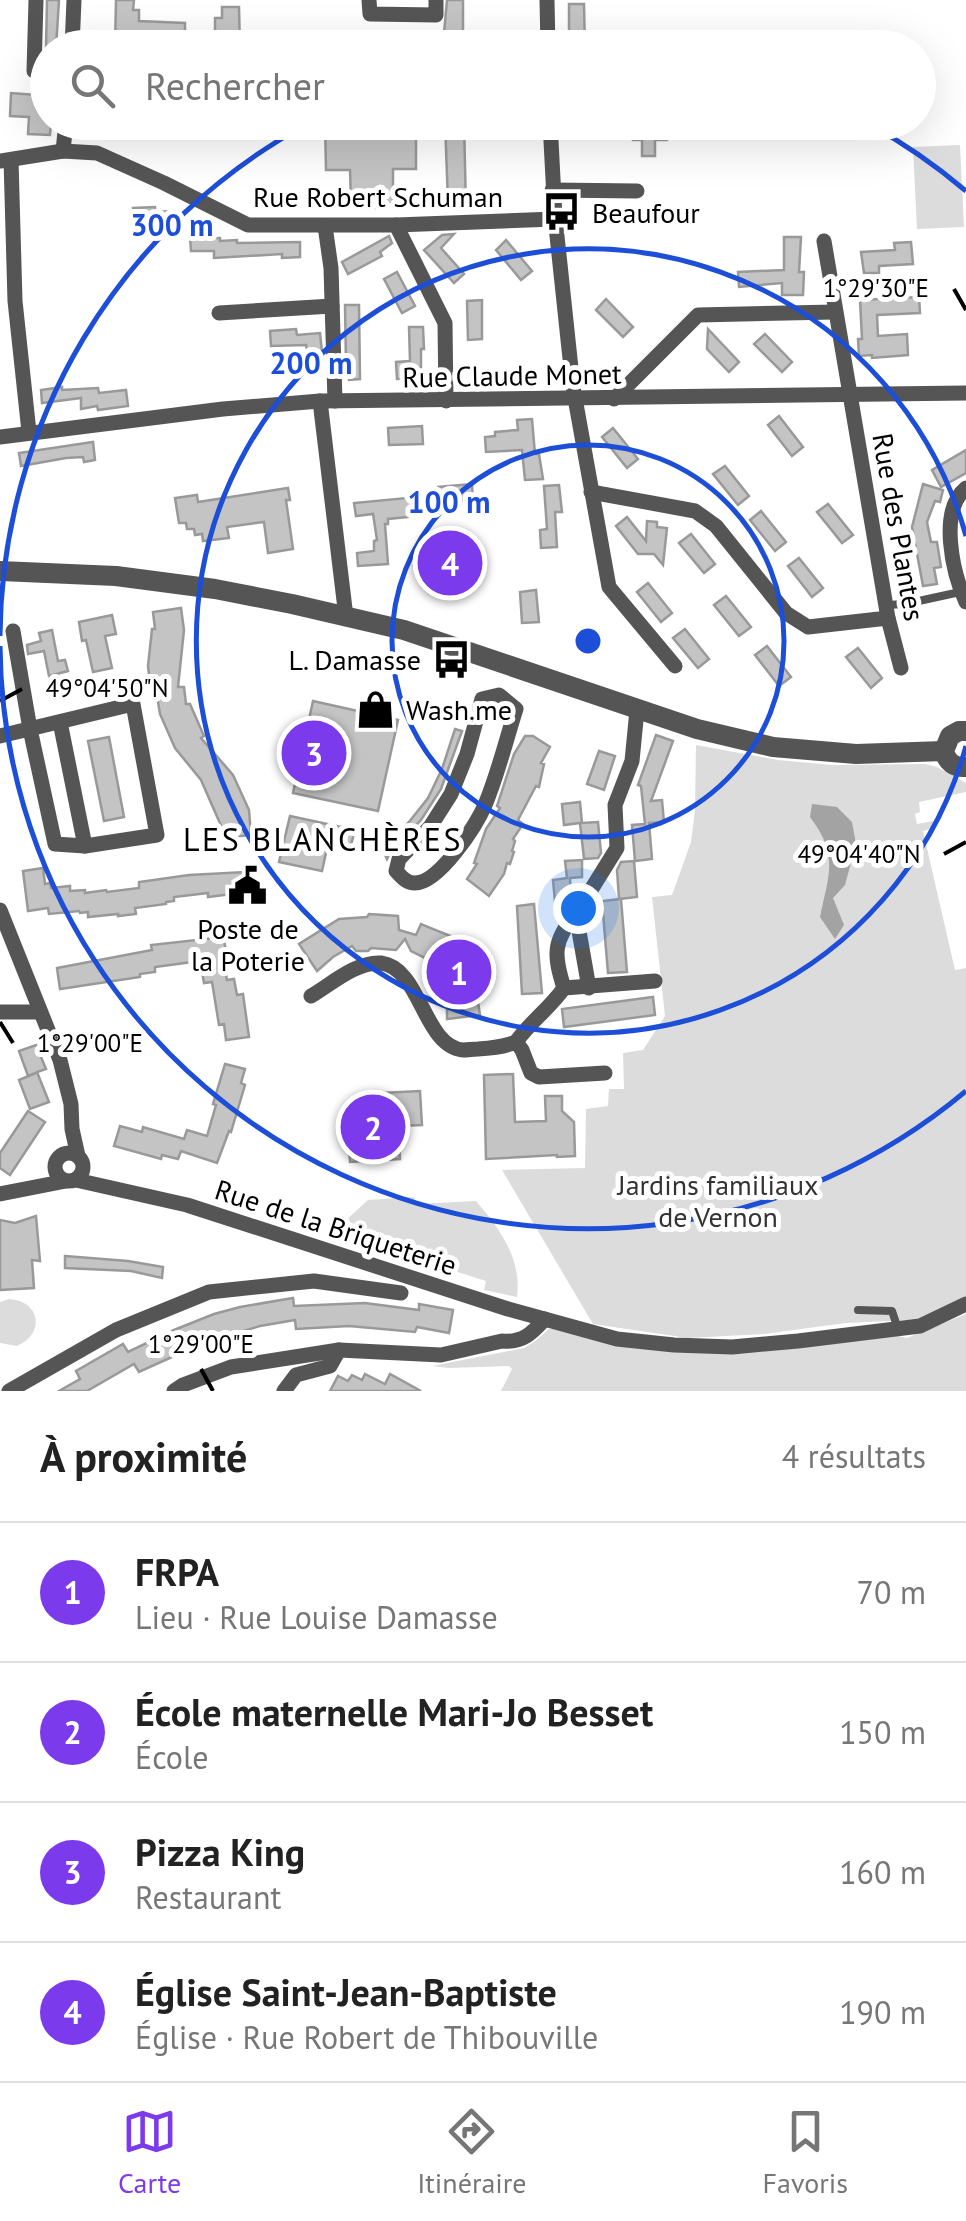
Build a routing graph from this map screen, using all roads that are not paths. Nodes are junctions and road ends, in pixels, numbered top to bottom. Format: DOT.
graph roads {
  1 [pos="36,0"];
  2 [pos="74,0"];
  3 [pos="369,0"];
  4 [pos="436,0"];
  5 [pos="547,0"];
  6 [pos="35,30"];
  7 [pos="73,30"];
  8 [pos="548,30"];
  9 [pos="64,140"];
  10 [pos="551,140"];
  11 [pos="63,151"];
  12 [pos="6,161"];
  13 [pos="552,190"];
  14 [pos="637,191"];
  15 [pos="555,219"];
  16 [pos="396,225"];
  17 [pos="325,226"];
  18 [pos="824,241"];
  19 [pos="332,306"];
  20 [pos="835,312"];
  21 [pos="219,313"];
  22 [pos="966,393"];
  23 [pos="848,394"];
  24 [pos="614,398"];
  25 [pos="575,399"];
  26 [pos="327,401"];
  27 [pos="446,401"];
  28 [pos="28,432"];
  29 [pos="0,437"];
  30 [pos="966,488"];
  31 [pos="591,492"];
  32 [pos="0,571"];
  33 [pos="964,597"];
  34 [pos="887,612"];
  35 [pos="346,616"];
  36 [pos="13,631"];
  37 [pos="502,664"];
  38 [pos="675,666"];
  39 [pos="901,668"];
  40 [pos="498,695"];
  41 [pos="637,710"];
  42 [pos="60,722"];
  43 [pos="30,729"];
  44 [pos="966,731"];
  45 [pos="0,736"];
  46 [pos="944,751"];
  47 [pos="966,767"];
  48 [pos="85,846"];
  49 [pos="0,910"];
  50 [pos="576,914"];
  51 [pos="655,982"];
  52 [pos="564,988"];
  53 [pos="589,988"];
  54 [pos="312,996"];
  55 [pos="0,1012"];
  56 [pos="40,1012"];
  57 [pos="516,1042"];
  58 [pos="605,1073"];
  59 [pos="72,1129"];
  60 [pos="58,1161"];
  61 [pos="76,1171"];
  62 [pos="20,1189"];
  63 [pos="0,1194"];
  64 [pos="401,1293"];
  65 [pos="966,1304"];
  66 [pos="508,1310"];
  67 [pos="858,1310"];
  68 [pos="544,1319"];
  69 [pos="898,1328"];
  70 [pos="502,1340"];
  71 [pos="339,1350"];
  72 [pos="9,1391"];
  73 [pos="174,1391"];
  74 [pos="284,1391"];
  1 -- 6 [label="street"];
  2 -- 7 [label="street"];
  3 -- 4 [label="street"];
  5 -- 8 [label="street"];
  9 -- 11 [label="street"];
  10 -- 13 [label="street"];
  11 -- 12 [label="street"];
  11 -- 17 [label="street, Rue Robert Schuman"];
  12 -- 28 [label="street"];
  13 -- 14 [label="street"];
  13 -- 15 [label="street"];
  15 -- 16 [label="street, Rue Robert Schuman"];
  15 -- 25 [label="street"];
  16 -- 17 [label="street, Rue Robert Schuman"];
  16 -- 27 [label="street"];
  17 -- 19 [label="street"];
  18 -- 20 [label="street, Rue des Plantes"];
  19 -- 21 [label="street"];
  19 -- 26 [label="street"];
  20 -- 23 [label="street, Rue des Plantes"];
  20 -- 24 [label="street"];
  22 -- 23 [label="street, Rue Claude Monet"];
  23 -- 24 [label="street, Rue Claude Monet"];
  23 -- 34 [label="street, Rue des Plantes"];
  24 -- 25 [label="street, Rue Claude Monet"];
  25 -- 27 [label="street, Rue Claude Monet"];
  25 -- 31 [label="street"];
  26 -- 27 [label="street, Rue Claude Monet"];
  26 -- 28 [label="street, Rue Claude Monet"];
  26 -- 35 [label="street"];
  28 -- 29 [label="street, Rue Claude Monet"];
  30 -- 33 [label="street"];
  31 -- 34 [label="street"];
  31 -- 38 [label="street"];
  32 -- 35 [label="street"];
  33 -- 34 [label="lane"];
  34 -- 39 [label="street, Rue des Plantes"];
  35 -- 37 [label="street"];
  36 -- 43 [label="street"];
  37 -- 40 [label="street"];
  37 -- 41 [label="street"];
  40 -- 40 [label="street"];
  41 -- 46 [label="street"];
  41 -- 50 [label="street"];
  42 -- 43 [label="street"];
  42 -- 48 [label="street"];
  42 -- 48 [label="street"];
  43 -- 45 [label="street"];
  43 -- 48 [label="street"];
  44 -- 46 [label="street"];
  46 -- 47 [label="street"];
  49 -- 56 [label="street"];
  50 -- 52 [label="street"];
  50 -- 53 [label="street"];
  51 -- 53 [label="street"];
  52 -- 53 [label="street"];
  52 -- 57 [label="street"];
  54 -- 57 [label="street"];
  55 -- 56 [label="street"];
  56 -- 59 [label="street"];
  57 -- 58 [label="street"];
  59 -- 60 [label="street"];
  59 -- 61 [label="street"];
  60 -- 61 [label="street"];
  60 -- 61 [label="street"];
  60 -- 62 [label="street, Rue de la Briqueterie"];
  61 -- 62 [label="street, Rue de la Briqueterie"];
  61 -- 66 [label="street, Rue de la Briqueterie"];
  62 -- 63 [label="street, Rue de la Briqueterie"];
  64 -- 72 [label="street"];
  65 -- 69 [label="street, Rue de la Briqueterie"];
  66 -- 68 [label="street, Rue de la Briqueterie"];
  66 -- 70 [label="street"];
  67 -- 69 [label="lane"];
  68 -- 69 [label="street, Rue de la Briqueterie"];
  68 -- 70 [label="street"];
  70 -- 71 [label="street"];
  71 -- 73 [label="street"];
  71 -- 74 [label="street"];
}
